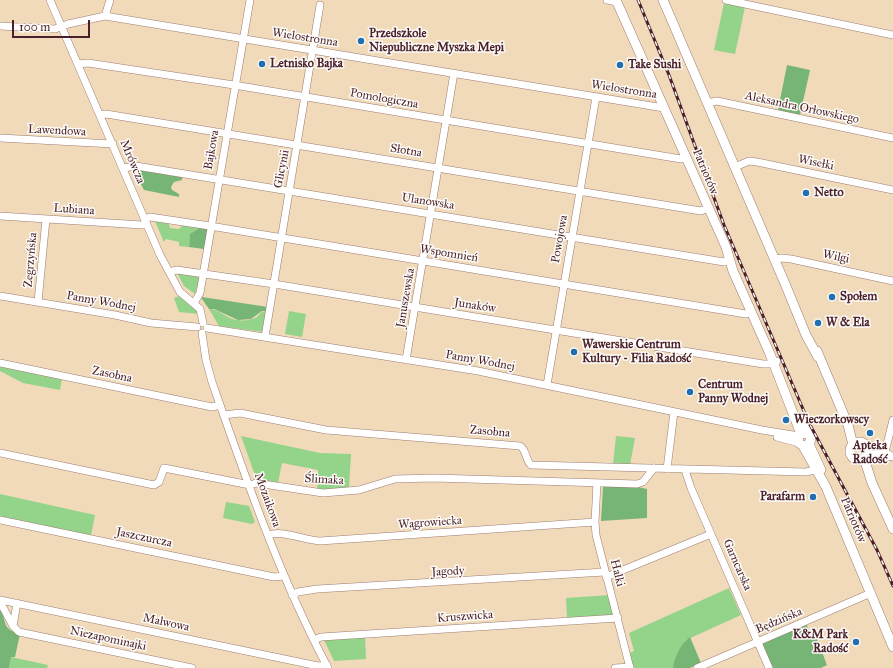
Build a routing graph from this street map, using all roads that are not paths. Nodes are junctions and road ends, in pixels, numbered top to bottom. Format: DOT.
graph roads {
  1 [pos="50,0"];
  2 [pos="110,0"];
  3 [pos="250,0"];
  4 [pos="607,0"];
  5 [pos="662,0"];
  6 [pos="726,0"];
  7 [pos="616,1"];
  8 [pos="755,3"];
  9 [pos="320,5"];
  10 [pos="105,16"];
  11 [pos="0,26"];
  12 [pos="61,26"];
  13 [pos="893,35"];
  14 [pos="244,39"];
  15 [pos="312,50"];
  16 [pos="78,64"];
  17 [pos="454,73"];
  18 [pos="234,85"];
  19 [pos="306,96"];
  20 [pos="596,97"];
  21 [pos="707,103"];
  22 [pos="664,108"];
  23 [pos="100,115"];
  24 [pos="447,120"];
  25 [pos="227,133"];
  26 [pos="0,138"];
  27 [pos="893,138"];
  28 [pos="588,143"];
  29 [pos="113,144"];
  30 [pos="298,144"];
  31 [pos="686,158"];
  32 [pos="439,167"];
  33 [pos="735,167"];
  34 [pos="123,168"];
  35 [pos="218,179"];
  36 [pos="289,190"];
  37 [pos="581,190"];
  38 [pos="893,190"];
  39 [pos="708,208"];
  40 [pos="431,213"];
  41 [pos="0,216"];
  42 [pos="46,219"];
  43 [pos="146,222"];
  44 [pos="210,226"];
  45 [pos="572,237"];
  46 [pos="282,238"];
  47 [pos="775,259"];
  48 [pos="730,260"];
  49 [pos="424,261"];
  50 [pos="169,272"];
  51 [pos="203,274"];
  52 [pos="893,281"];
  53 [pos="274,284"];
  54 [pos="564,284"];
  55 [pos="0,296"];
  56 [pos="38,302"];
  57 [pos="194,303"];
  58 [pos="416,307"];
  59 [pos="751,312"];
  60 [pos="202,328"];
  61 [pos="555,331"];
  62 [pos="265,338"];
  63 [pos="773,359"];
  64 [pos="406,360"];
  65 [pos="0,362"];
  66 [pos="547,385"];
  67 [pos="220,405"];
  68 [pos="674,412"];
  69 [pos="224,415"];
  70 [pos="893,420"];
  71 [pos="803,439"];
  72 [pos="859,444"];
  73 [pos="885,452"];
  74 [pos="0,453"];
  75 [pos="863,457"];
  76 [pos="893,458"];
  77 [pos="654,468"];
  78 [pos="667,469"];
  79 [pos="685,470"];
  80 [pos="815,470"];
  81 [pos="824,482"];
  82 [pos="597,483"];
  83 [pos="250,485"];
  84 [pos="0,520"];
  85 [pos="595,522"];
  86 [pos="893,530"];
  87 [pos="711,534"];
  88 [pos="268,535"];
  89 [pos="606,575"];
  90 [pos="284,576"];
  91 [pos="871,593"];
  92 [pos="292,595"];
  93 [pos="0,601"];
  94 [pos="17,603"];
  95 [pos="618,618"];
  96 [pos="13,626"];
  97 [pos="885,627"];
  98 [pos="893,637"];
  99 [pos="314,640"];
  100 [pos="758,642"];
  101 [pos="893,647"];
  102 [pos="328,666"];
  103 [pos="192,668"];
  104 [pos="615,668"];
  105 [pos="630,668"];
  106 [pos="697,668"];
  107 [pos="769,668"];
  1 -- 12 [label="street, Mrówcza"];
  2 -- 10 [label="street"];
  3 -- 14 [label="street, Bajkowa"];
  4 -- 7 [label="street"];
  5 -- 21 [label="main road"];
  6 -- 8 [label="street"];
  7 -- 22 [label="main road, Patriotów"];
  8 -- 13 [label="street"];
  9 -- 15 [label="street, Glicynii"];
  10 -- 12 [label="street, Wielostronna"];
  10 -- 14 [label="street, Wielostronna"];
  11 -- 12 [label="street, Wielostronna"];
  12 -- 16 [label="street, Mrówcza"];
  14 -- 15 [label="street, Wielostronna"];
  14 -- 18 [label="street, Bajkowa"];
  15 -- 17 [label="street, Wielostronna"];
  15 -- 19 [label="street, Glicynii"];
  16 -- 18 [label="street, Pomologiczna"];
  16 -- 23 [label="street, Mrówcza"];
  17 -- 20 [label="street, Wielostronna"];
  17 -- 24 [label="street, Januszewska"];
  18 -- 19 [label="street, Pomologiczna"];
  18 -- 25 [label="street, Bajkowa"];
  19 -- 24 [label="street, Pomologiczna"];
  19 -- 30 [label="street, Glicynii"];
  20 -- 22 [label="street, Wielostronna"];
  20 -- 28 [label="street, Powojowa"];
  21 -- 27 [label="street, Aleksandra Orłowskiego"];
  21 -- 33 [label="main road"];
  22 -- 31 [label="main road, Patriotów"];
  23 -- 25 [label="street, Słotna"];
  23 -- 29 [label="street, Mrówcza"];
  24 -- 28 [label="street, Pomologiczna"];
  24 -- 32 [label="street, Januszewska"];
  25 -- 30 [label="street, Słotna"];
  25 -- 35 [label="street, Bajkowa"];
  26 -- 29 [label="street, Lawendowa"];
  28 -- 31 [label="street, Pomologiczna"];
  28 -- 37 [label="street, Powojowa"];
  29 -- 34 [label="street, Mrówcza"];
  30 -- 32 [label="street, Słotna"];
  30 -- 36 [label="street, Glicynii"];
  31 -- 39 [label="main road, Patriotów"];
  32 -- 37 [label="street, Słotna"];
  32 -- 40 [label="street, Januszewska"];
  33 -- 38 [label="street, Wisełki"];
  33 -- 47 [label="main road"];
  34 -- 35 [label="street, Ulanowska"];
  34 -- 43 [label="street, Mrówcza"];
  35 -- 36 [label="street, Ulanowska"];
  35 -- 44 [label="street, Bajkowa"];
  36 -- 40 [label="street, Ulanowska"];
  36 -- 46 [label="street, Glicynii"];
  37 -- 39 [label="street, Słotna"];
  37 -- 45 [label="street, Powojowa"];
  39 -- 48 [label="main road, Patriotów"];
  40 -- 45 [label="street, Ulanowska"];
  40 -- 49 [label="street, Januszewska"];
  41 -- 42 [label="street, Lubiana"];
  42 -- 43 [label="street, Lubiana"];
  42 -- 56 [label="street, Zegrzyńska"];
  43 -- 44 [label="street, Wspomnień"];
  43 -- 50 [label="street, Mrówcza"];
  44 -- 46 [label="street, Wspomnień"];
  44 -- 51 [label="street, Bajkowa"];
  45 -- 48 [label="street, Ulanowska"];
  45 -- 54 [label="street, Powojowa"];
  46 -- 49 [label="street, Wspomnień"];
  46 -- 53 [label="street, Glicynii"];
  47 -- 52 [label="street, Wilgi"];
  47 -- 72 [label="main road"];
  48 -- 59 [label="main road, Patriotów"];
  49 -- 54 [label="street, Wspomnień"];
  49 -- 58 [label="street, Januszewska"];
  50 -- 51 [label="street, Junaków"];
  50 -- 57 [label="street, Mrówcza"];
  51 -- 53 [label="street, Junaków"];
  51 -- 57 [label="street, Bajkowa"];
  53 -- 58 [label="street, Junaków"];
  53 -- 62 [label="street, Glicynii"];
  54 -- 59 [label="street, Wspomnień"];
  54 -- 61 [label="street, Powojowa"];
  55 -- 56 [label="street, Panny Wodnej"];
  56 -- 60 [label="street, Panny Wodnej"];
  57 -- 60 [label="street, Mrówcza"];
  58 -- 61 [label="street, Junaków"];
  58 -- 64 [label="street, Januszewska"];
  59 -- 63 [label="main road, Patriotów"];
  60 -- 62 [label="street, Panny Wodnej"];
  60 -- 67 [label="street, Mozaikowa"];
  61 -- 63 [label="street, Junaków"];
  61 -- 66 [label="street, Powojowa"];
  62 -- 64 [label="street, Panny Wodnej"];
  63 -- 71 [label="main road, Patriotów"];
  64 -- 66 [label="street, Panny Wodnej"];
  65 -- 67 [label="street, Zasobna"];
  66 -- 68 [label="street, Panny Wodnej"];
  67 -- 69 [label="street, Mozaikowa"];
  68 -- 71 [label="street, Panny Wodnej"];
  68 -- 78 [label="street"];
  69 -- 77 [label="street, Zasobna"];
  69 -- 83 [label="street, Mozaikowa"];
  70 -- 73 [label="street"];
  71 -- 80 [label="main road, Patriotów"];
  71 -- 81 [label="main road, Patriotów"];
  72 -- 73 [label="street"];
  72 -- 75 [label="main road"];
  72 -- 75 [label="main road"];
  73 -- 76 [label="street"];
  74 -- 83 [label="street, Ślimaka"];
  75 -- 76 [label="street"];
  75 -- 86 [label="main road"];
  77 -- 78 [label="street, Zasobna"];
  77 -- 82 [label="street, Ślimaka"];
  78 -- 79 [label="street, Zasobna"];
  79 -- 80 [label="street, Zasobna"];
  79 -- 87 [label="street, Garncarska"];
  80 -- 81 [label="main road, Patriotów"];
  81 -- 91 [label="main road, Patriotów"];
  82 -- 83 [label="street, Ślimaka"];
  82 -- 85 [label="street, Halki"];
  83 -- 88 [label="street, Mozaikowa"];
  84 -- 90 [label="street, Jaszczurcza"];
  85 -- 88 [label="street, Wągrowiecka"];
  85 -- 89 [label="street, Halki"];
  87 -- 89 [label="street, Jagody"];
  87 -- 100 [label="street, Garncarska"];
  88 -- 90 [label="street, Mozaikowa"];
  89 -- 92 [label="street, Jagody"];
  89 -- 95 [label="street, Halki"];
  90 -- 92 [label="street, Mozaikowa"];
  91 -- 97 [label="main road, Patriotów"];
  91 -- 100 [label="street, Będzińska"];
  92 -- 99 [label="street, Mozaikowa"];
  93 -- 94 [label="street, Malwowa"];
  93 -- 96 [label="street"];
  94 -- 96 [label="street"];
  94 -- 102 [label="street, Malwowa"];
  95 -- 99 [label="street, Kruszwicka"];
  95 -- 105 [label="street, Halki"];
  96 -- 103 [label="street, Niezapominajki"];
  97 -- 98 [label="main road, Patriotów"];
  97 -- 101 [label="main road, Patriotów"];
  99 -- 102 [label="street, Mozaikowa"];
  100 -- 106 [label="street, Będzińska"];
  100 -- 107 [label="street, Garncarska"];
  104 -- 105 [label="street"];
}
